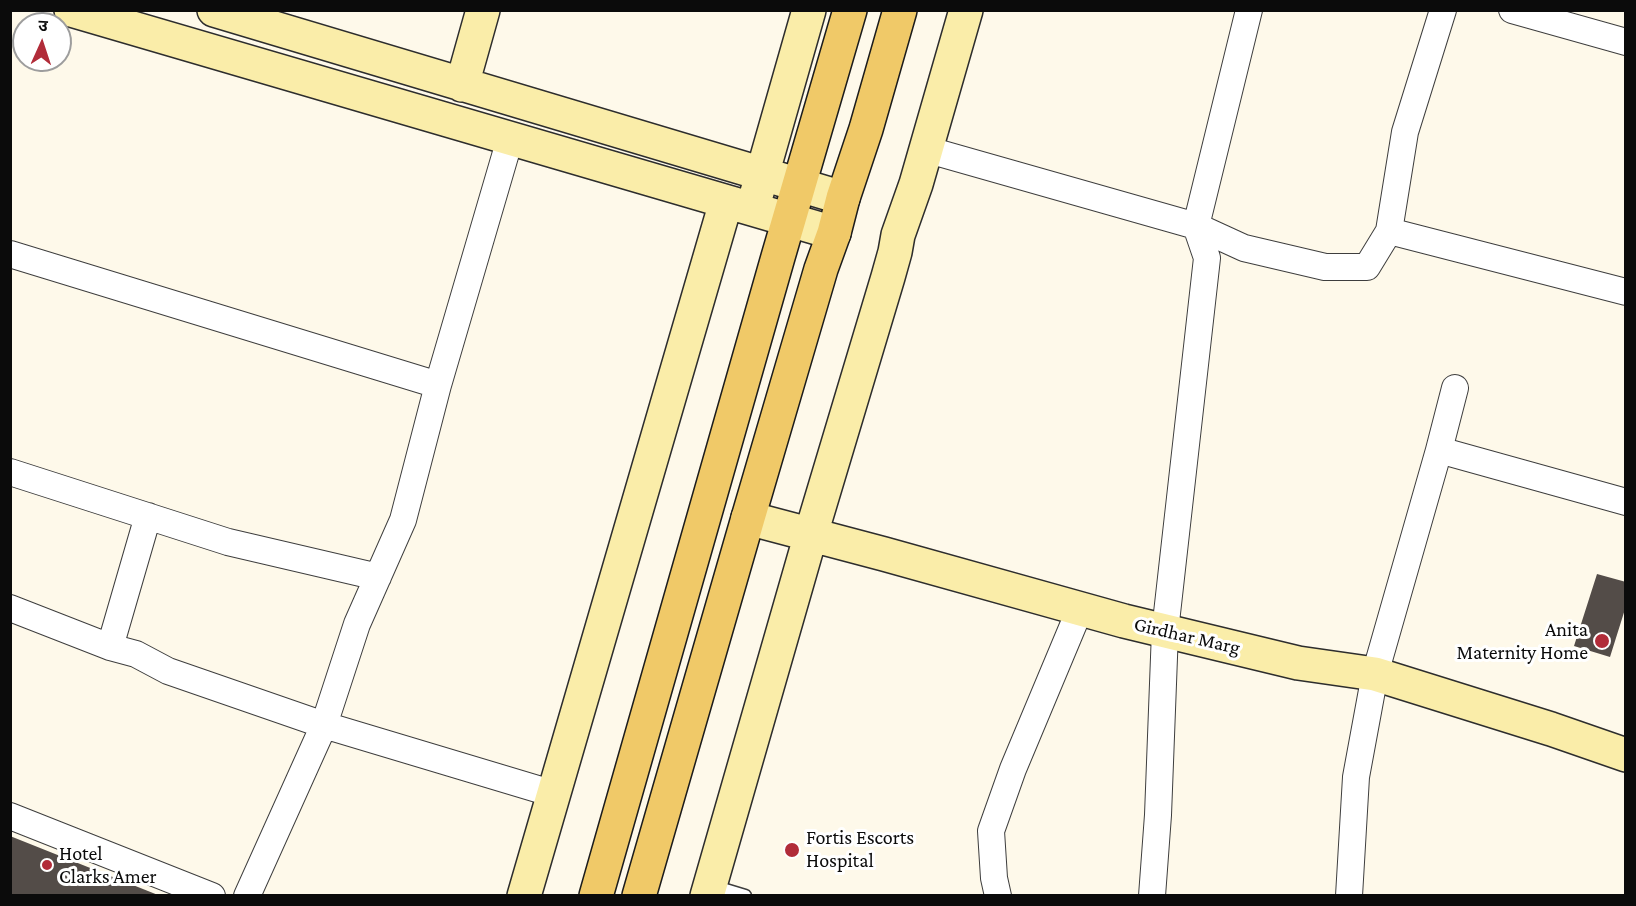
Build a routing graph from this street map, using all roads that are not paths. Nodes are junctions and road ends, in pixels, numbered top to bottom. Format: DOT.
graph roads {
  1 [pos="71,10"];
  2 [pos="214,10"];
  3 [pos="483,10"];
  4 [pos="809,10"];
  5 [pos="850,10"];
  6 [pos="900,10"];
  7 [pos="966,10"];
  8 [pos="1249,10"];
  9 [pos="1443,10"];
  10 [pos="1512,10"];
  11 [pos="1626,42"];
  12 [pos="462,85"];
  13 [pos="510,139"];
  14 [pos="925,149"];
  15 [pos="762,175"];
  16 [pos="799,185"];
  17 [pos="843,198"];
  18 [pos="739,206"];
  19 [pos="789,220"];
  20 [pos="1196,226"];
  21 [pos="1389,231"];
  22 [pos="834,233"];
  23 [pos="10,254"];
  24 [pos="1626,292"];
  25 [pos="438,384"];
  26 [pos="1455,388"];
  27 [pos="1439,450"];
  28 [pos="10,472"];
  29 [pos="1626,502"];
  30 [pos="148,516"];
  31 [pos="748,518"];
  32 [pos="811,534"];
  33 [pos="378,577"];
  34 [pos="10,608"];
  35 [pos="1080,609"];
  36 [pos="1165,631"];
  37 [pos="110,647"];
  38 [pos="1375,674"];
  39 [pos="324,725"];
  40 [pos="1626,755"];
  41 [pos="554,794"];
  42 [pos="10,816"];
  43 [pos="709,890"];
  44 [pos="212,896"];
  45 [pos="247,896"];
  46 [pos="524,896"];
  47 [pos="596,896"];
  48 [pos="639,896"];
  49 [pos="745,896"];
  50 [pos="998,896"];
  51 [pos="1152,896"];
  52 [pos="1349,896"];
  1 -- 13 [label="street"];
  2 -- 12 [label="street"];
  3 -- 12 [label="street"];
  4 -- 15 [label="street"];
  5 -- 16 [label="main road"];
  6 -- 17 [label="main road"];
  7 -- 14 [label="street"];
  8 -- 20 [label="street"];
  9 -- 21 [label="street"];
  10 -- 11 [label="street"];
  12 -- 15 [label="street"];
  13 -- 18 [label="street"];
  13 -- 25 [label="street"];
  14 -- 20 [label="street"];
  14 -- 32 [label="street"];
  15 -- 16 [label="street"];
  15 -- 18 [label="street"];
  16 -- 17 [label="street"];
  16 -- 19 [label="main road"];
  17 -- 22 [label="main road"];
  18 -- 19 [label="street"];
  18 -- 41 [label="street"];
  19 -- 22 [label="street"];
  19 -- 47 [label="main road"];
  20 -- 21 [label="street"];
  20 -- 36 [label="street"];
  21 -- 24 [label="street"];
  22 -- 31 [label="main road"];
  23 -- 25 [label="street"];
  25 -- 33 [label="street"];
  26 -- 27 [label="street"];
  27 -- 29 [label="street"];
  27 -- 38 [label="street"];
  28 -- 30 [label="street"];
  30 -- 33 [label="street"];
  30 -- 37 [label="street"];
  31 -- 32 [label="street, Girdhar Marg"];
  31 -- 48 [label="main road"];
  32 -- 35 [label="street, Girdhar Marg"];
  32 -- 43 [label="street"];
  33 -- 39 [label="street"];
  34 -- 37 [label="street"];
  35 -- 36 [label="street, Girdhar Marg"];
  35 -- 50 [label="street"];
  36 -- 38 [label="street, Girdhar Marg"];
  36 -- 51 [label="street"];
  37 -- 39 [label="street"];
  38 -- 40 [label="street, Girdhar Marg"];
  38 -- 52 [label="street"];
  39 -- 41 [label="street"];
  39 -- 45 [label="street"];
  41 -- 46 [label="street"];
  42 -- 44 [label="street"];
  43 -- 49 [label="lane"];
}
